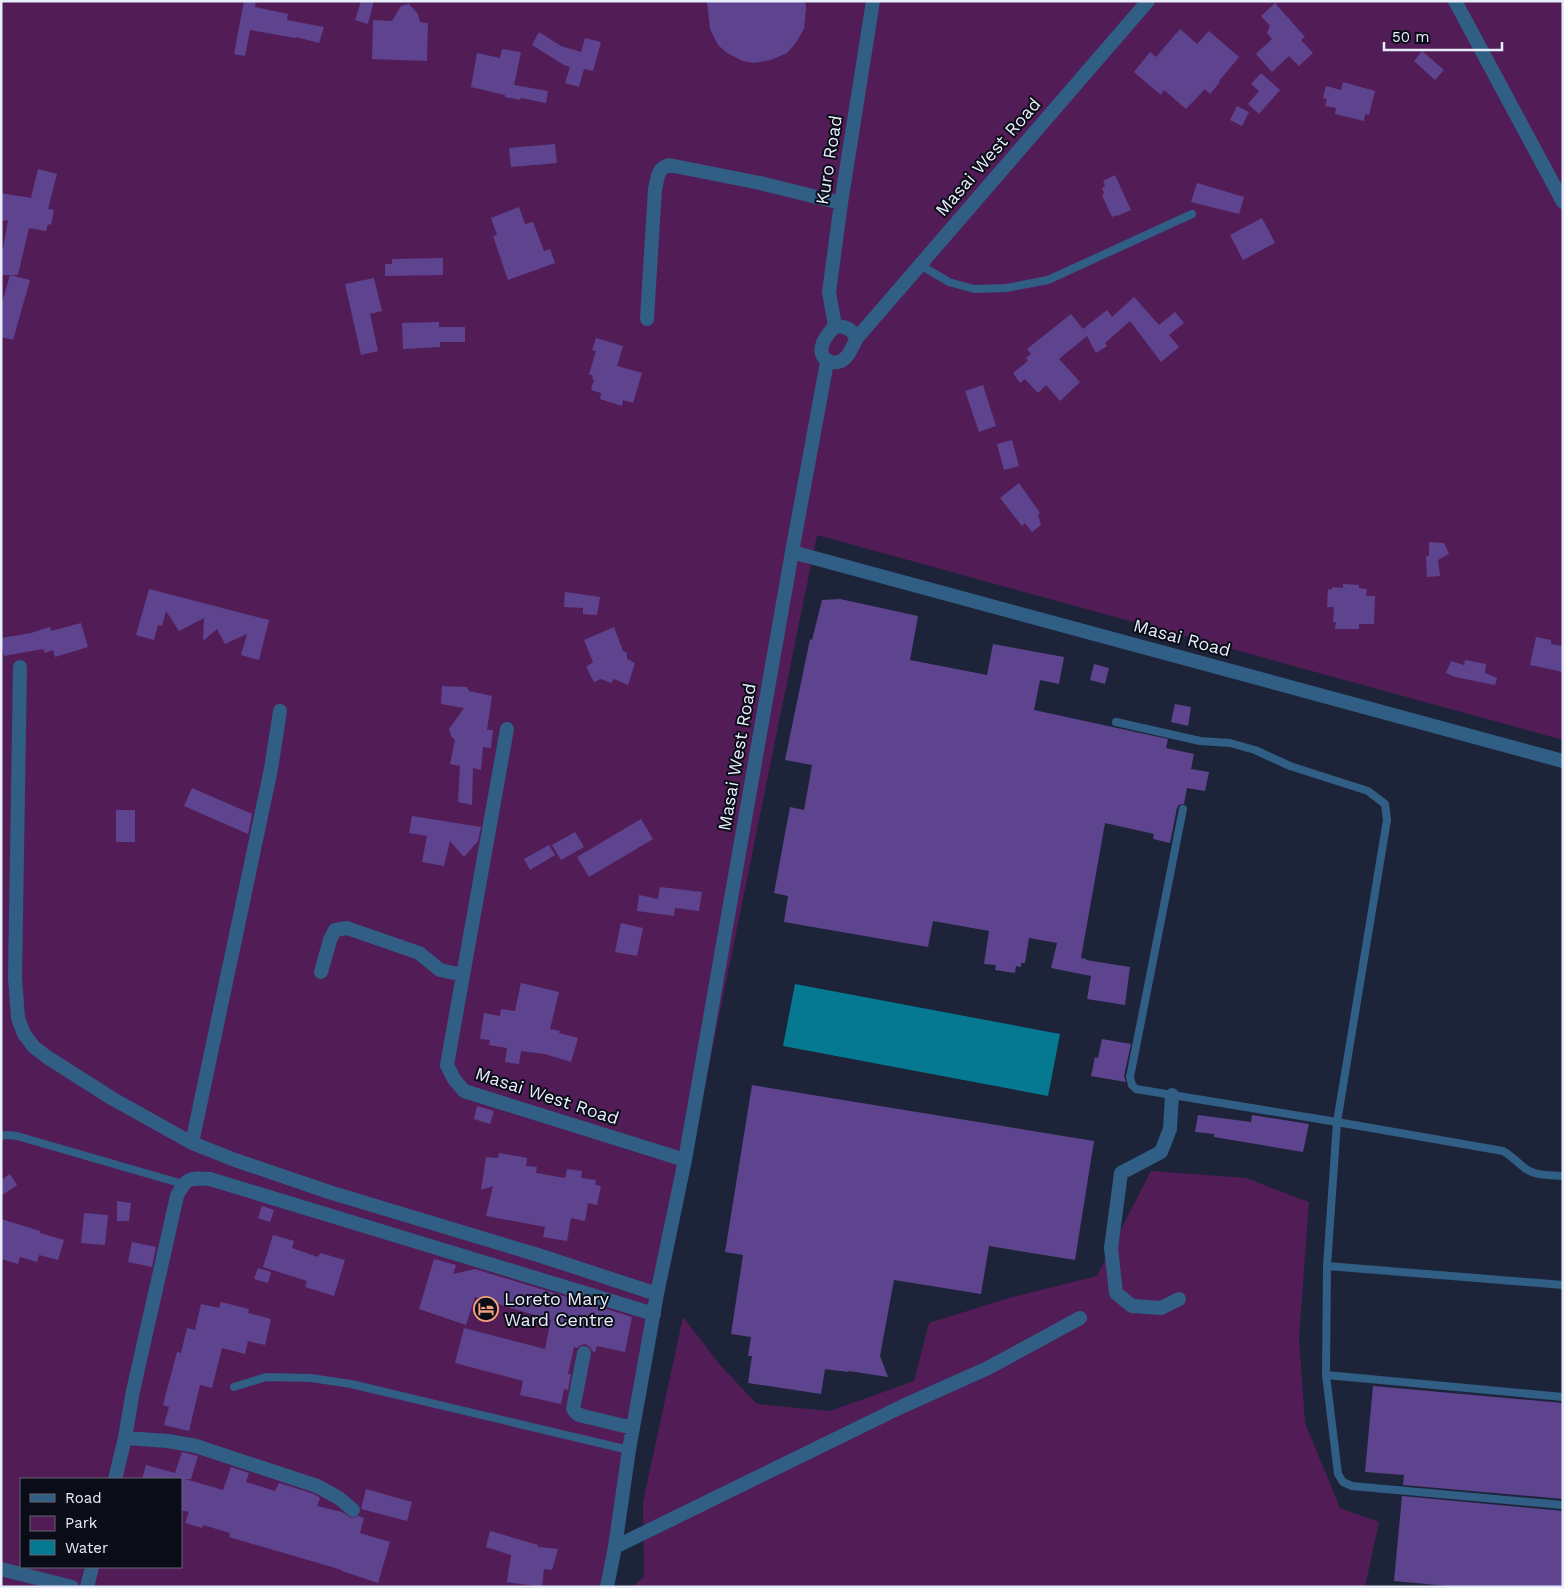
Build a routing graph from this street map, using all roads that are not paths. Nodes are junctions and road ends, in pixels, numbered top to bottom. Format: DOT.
graph roads {
  1 [pos="874,1"];
  2 [pos="1148,1"];
  3 [pos="1455,1"];
  4 [pos="1563,202"];
  5 [pos="841,203"];
  6 [pos="1192,214"];
  7 [pos="920,265"];
  8 [pos="647,319"];
  9 [pos="835,326"];
  10 [pos="857,338"];
  11 [pos="827,362"];
  12 [pos="792,552"];
  13 [pos="20,667"];
  14 [pos="280,711"];
  15 [pos="1116,722"];
  16 [pos="507,729"];
  17 [pos="1563,761"];
  18 [pos="1183,810"];
  19 [pos="321,972"];
  20 [pos="463,975"];
  21 [pos="1172,1095"];
  22 [pos="1337,1122"];
  23 [pos="1,1136"];
  24 [pos="192,1143"];
  25 [pos="685,1160"];
  26 [pos="1563,1176"];
  27 [pos="183,1184"];
  28 [pos="1327,1266"];
  29 [pos="1563,1285"];
  30 [pos="657,1294"];
  31 [pos="1179,1299"];
  32 [pos="654,1314"];
  33 [pos="1080,1318"];
  34 [pos="584,1353"];
  35 [pos="1326,1375"];
  36 [pos="234,1387"];
  37 [pos="1563,1397"];
  38 [pos="633,1428"];
  39 [pos="125,1438"];
  40 [pos="629,1450"];
  41 [pos="114,1478"];
  42 [pos="1563,1505"];
  43 [pos="353,1510"];
  44 [pos="615,1547"];
  45 [pos="92,1568"];
  46 [pos="1,1569"];
  47 [pos="72,1587"];
  48 [pos="87,1587"];
  49 [pos="607,1587"];
  1 -- 5 [label="street, Kuro Road"];
  2 -- 7 [label="street, Masai West Road"];
  3 -- 4 [label="street"];
  5 -- 8 [label="street"];
  5 -- 9 [label="street, Kuro Road"];
  6 -- 7 [label="lane"];
  7 -- 10 [label="street, Masai West Road"];
  9 -- 10 [label="street"];
  9 -- 11 [label="street"];
  10 -- 11 [label="street"];
  11 -- 12 [label="street, Masai West Road"];
  12 -- 17 [label="street, Masai Road"];
  12 -- 25 [label="street, Masai West Road"];
  13 -- 24 [label="street"];
  14 -- 24 [label="street"];
  15 -- 22 [label="lane"];
  16 -- 20 [label="street, Masai West Road"];
  18 -- 21 [label="lane"];
  19 -- 20 [label="street"];
  20 -- 25 [label="street, Masai West Road"];
  21 -- 22 [label="lane"];
  21 -- 31 [label="street"];
  22 -- 26 [label="lane"];
  22 -- 28 [label="lane"];
  23 -- 27 [label="lane"];
  24 -- 30 [label="street"];
  25 -- 30 [label="street, Masai West Road"];
  27 -- 32 [label="street"];
  27 -- 39 [label="street"];
  28 -- 29 [label="lane"];
  28 -- 35 [label="lane"];
  30 -- 32 [label="street, Masai West Road"];
  32 -- 38 [label="street, Masai West Road"];
  33 -- 44 [label="street"];
  34 -- 38 [label="street"];
  35 -- 37 [label="lane"];
  35 -- 42 [label="lane"];
  36 -- 40 [label="lane"];
  38 -- 40 [label="street, Masai West Road"];
  39 -- 41 [label="street"];
  39 -- 43 [label="street"];
  40 -- 44 [label="street, Masai West Road"];
  44 -- 49 [label="street, Masai West Road"];
  45 -- 48 [label="street"];
  46 -- 47 [label="street"];
}
